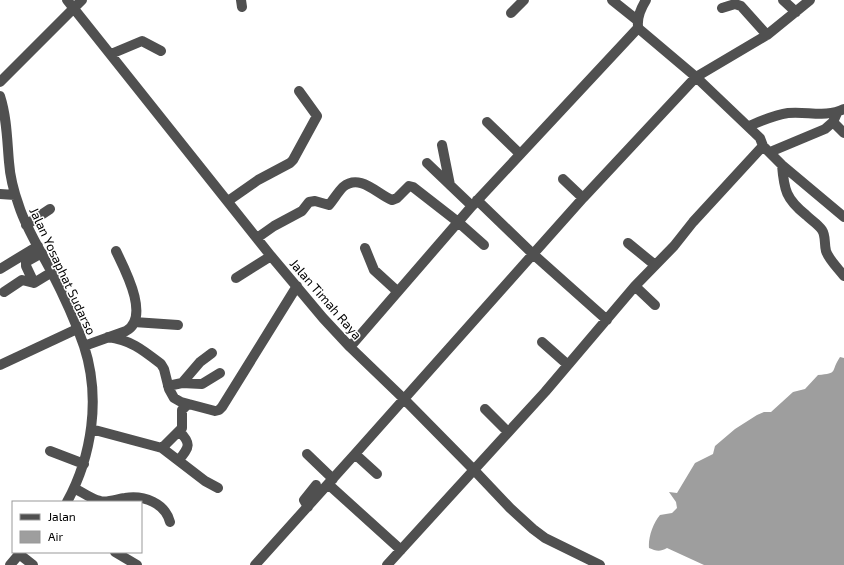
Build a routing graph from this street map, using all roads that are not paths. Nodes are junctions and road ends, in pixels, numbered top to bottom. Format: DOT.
graph roads {
  1 [pos="82,0"];
  2 [pos="524,0"];
  3 [pos="612,0"];
  4 [pos="646,0"];
  5 [pos="783,0"];
  6 [pos="810,0"];
  7 [pos="71,4"];
  8 [pos="722,8"];
  9 [pos="796,12"];
  10 [pos="511,14"];
  11 [pos="637,24"];
  12 [pos="767,35"];
  13 [pos="161,51"];
  14 [pos="111,54"];
  15 [pos="696,77"];
  16 [pos="0,82"];
  17 [pos="299,91"];
  18 [pos="0,96"];
  19 [pos="838,114"];
  20 [pos="487,122"];
  21 [pos="749,126"];
  22 [pos="844,133"];
  23 [pos="442,145"];
  24 [pos="766,149"];
  25 [pos="520,154"];
  26 [pos="427,163"];
  27 [pos="782,165"];
  28 [pos="563,179"];
  29 [pos="450,184"];
  30 [pos="0,194"];
  31 [pos="15,195"];
  32 [pos="583,198"];
  33 [pos="228,201"];
  34 [pos="475,203"];
  35 [pos="50,209"];
  36 [pos="844,217"];
  37 [pos="458,222"];
  38 [pos="26,225"];
  39 [pos="257,238"];
  40 [pos="628,243"];
  41 [pos="484,245"];
  42 [pos="365,248"];
  43 [pos="40,249"];
  44 [pos="116,251"];
  45 [pos="533,254"];
  46 [pos="271,256"];
  47 [pos="655,265"];
  48 [pos="0,269"];
  49 [pos="52,272"];
  50 [pos="844,276"];
  51 [pos="236,278"];
  52 [pos="34,283"];
  53 [pos="297,286"];
  54 [pos="635,286"];
  55 [pos="397,291"];
  56 [pos="4,292"];
  57 [pos="655,305"];
  58 [pos="607,320"];
  59 [pos="134,322"];
  60 [pos="178,325"];
  61 [pos="78,329"];
  62 [pos="108,338"];
  63 [pos="542,342"];
  64 [pos="84,346"];
  65 [pos="350,347"];
  66 [pos="212,353"];
  67 [pos="0,365"];
  68 [pos="568,365"];
  69 [pos="220,373"];
  70 [pos="182,383"];
  71 [pos="168,386"];
  72 [pos="404,399"];
  73 [pos="188,404"];
  74 [pos="485,409"];
  75 [pos="91,429"];
  76 [pos="179,431"];
  77 [pos="508,432"];
  78 [pos="162,448"];
  79 [pos="50,451"];
  80 [pos="307,454"];
  81 [pos="355,454"];
  82 [pos="179,460"];
  83 [pos="84,464"];
  84 [pos="474,470"];
  85 [pos="377,474"];
  86 [pos="331,482"];
  87 [pos="316,485"];
  88 [pos="74,488"];
  89 [pos="218,488"];
  90 [pos="68,501"];
  91 [pos="99,501"];
  92 [pos="108,501"];
  93 [pos="308,507"];
  94 [pos="170,522"];
  95 [pos="401,550"];
  96 [pos="20,553"];
  97 [pos="117,553"];
  98 [pos="257,564"];
  99 [pos="10,565"];
  100 [pos="33,565"];
  101 [pos="137,565"];
  102 [pos="386,565"];
  103 [pos="600,565"];
  1 -- 7 [label="street"];
  2 -- 10 [label="street"];
  3 -- 11 [label="street"];
  4 -- 11 [label="street"];
  5 -- 9 [label="street"];
  6 -- 9 [label="street"];
  7 -- 14 [label="street, Jalan Timah Raya"];
  7 -- 16 [label="street"];
  8 -- 12 [label="street"];
  9 -- 12 [label="street"];
  11 -- 15 [label="street"];
  11 -- 25 [label="street"];
  12 -- 15 [label="street"];
  13 -- 14 [label="street"];
  14 -- 33 [label="street, Jalan Timah Raya"];
  15 -- 21 [label="street"];
  15 -- 32 [label="street"];
  17 -- 33 [label="street"];
  18 -- 31 [label="street, Jalan Yosaphat Sudarso"];
  19 -- 21 [label="street"];
  19 -- 22 [label="street"];
  19 -- 24 [label="street"];
  20 -- 25 [label="street"];
  21 -- 24 [label="street"];
  23 -- 29 [label="street"];
  24 -- 27 [label="street"];
  24 -- 47 [label="street"];
  25 -- 34 [label="street"];
  26 -- 29 [label="street"];
  27 -- 36 [label="street"];
  27 -- 50 [label="street"];
  28 -- 32 [label="street"];
  29 -- 34 [label="street"];
  30 -- 31 [label="street"];
  31 -- 38 [label="street, Jalan Yosaphat Sudarso"];
  32 -- 45 [label="street"];
  33 -- 39 [label="street, Jalan Timah Raya"];
  34 -- 37 [label="street"];
  34 -- 45 [label="street"];
  35 -- 38 [label="street"];
  37 -- 39 [label="street"];
  37 -- 41 [label="street"];
  37 -- 55 [label="street"];
  38 -- 43 [label="street, Jalan Yosaphat Sudarso"];
  39 -- 46 [label="street, Jalan Timah Raya"];
  40 -- 47 [label="street"];
  42 -- 55 [label="street"];
  43 -- 48 [label="street"];
  43 -- 49 [label="street, Jalan Yosaphat Sudarso"];
  43 -- 52 [label="street"];
  44 -- 59 [label="street"];
  45 -- 58 [label="street"];
  45 -- 72 [label="street"];
  46 -- 51 [label="street"];
  46 -- 53 [label="street, Jalan Timah Raya"];
  47 -- 54 [label="street"];
  49 -- 52 [label="street"];
  49 -- 61 [label="street, Jalan Yosaphat Sudarso"];
  52 -- 56 [label="street"];
  53 -- 65 [label="street, Jalan Timah Raya"];
  53 -- 73 [label="street"];
  54 -- 57 [label="street"];
  54 -- 58 [label="street"];
  55 -- 65 [label="street"];
  58 -- 68 [label="street"];
  59 -- 60 [label="street"];
  59 -- 62 [label="street"];
  61 -- 64 [label="street, Jalan Yosaphat Sudarso"];
  61 -- 67 [label="street"];
  62 -- 64 [label="street"];
  62 -- 71 [label="street"];
  63 -- 68 [label="street"];
  64 -- 75 [label="street, Jalan Yosaphat Sudarso"];
  65 -- 72 [label="street, Jalan Timah Raya"];
  66 -- 70 [label="street"];
  68 -- 77 [label="street"];
  69 -- 70 [label="street"];
  70 -- 71 [label="street"];
  71 -- 73 [label="street"];
  72 -- 81 [label="street"];
  72 -- 84 [label="street, Jalan Timah Raya"];
  73 -- 76 [label="street"];
  74 -- 77 [label="street"];
  75 -- 78 [label="street"];
  75 -- 83 [label="street, Jalan Yosaphat Sudarso"];
  76 -- 78 [label="street"];
  76 -- 82 [label="street"];
  77 -- 84 [label="street"];
  78 -- 82 [label="street"];
  79 -- 83 [label="street"];
  80 -- 86 [label="street"];
  81 -- 85 [label="street"];
  81 -- 86 [label="street"];
  82 -- 89 [label="street"];
  83 -- 88 [label="street, Jalan Yosaphat Sudarso"];
  84 -- 95 [label="street"];
  84 -- 103 [label="street, Jalan Timah Raya"];
  86 -- 93 [label="street"];
  86 -- 95 [label="street"];
  87 -- 93 [label="street"];
  88 -- 90 [label="street, Jalan Yosaphat Sudarso"];
  88 -- 91 [label="street"];
  92 -- 94 [label="street"];
  93 -- 98 [label="street"];
  95 -- 102 [label="street"];
  96 -- 99 [label="street"];
  96 -- 100 [label="street"];
  97 -- 101 [label="street"];
}
